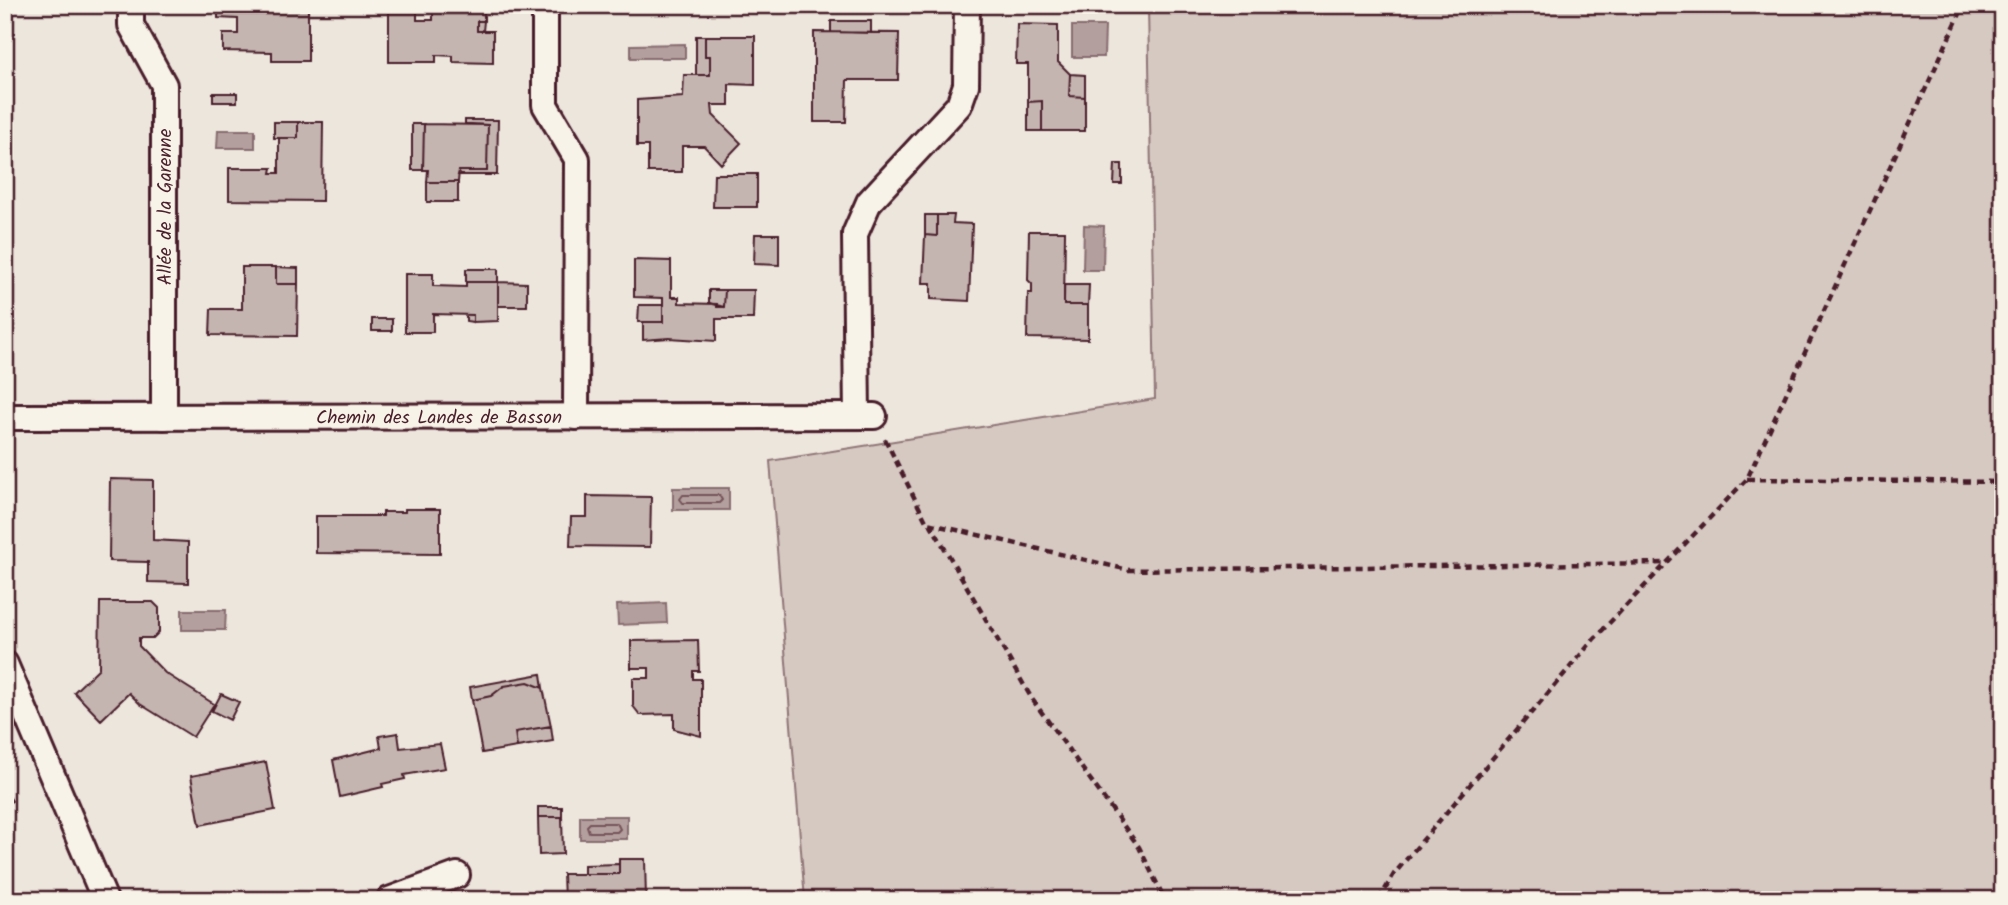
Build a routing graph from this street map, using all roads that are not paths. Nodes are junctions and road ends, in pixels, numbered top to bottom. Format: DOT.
graph roads {
  1 [pos="131,5"];
  2 [pos="545,5"];
  3 [pos="967,5"];
  4 [pos="5,417"];
  5 [pos="164,417"];
  6 [pos="576,417"];
  7 [pos="5,664"];
  8 [pos="457,875"];
  9 [pos="105,900"];
  10 [pos="389,900"];
  1 -- 5 [label="street, Allée de la Garenne"];
  2 -- 6 [label="street"];
  3 -- 6 [label="street, Chemin des Landes de Basson"];
  4 -- 5 [label="street, Chemin des Landes de Basson"];
  5 -- 6 [label="street, Chemin des Landes de Basson"];
  7 -- 9 [label="street"];
  8 -- 10 [label="street"];
}
